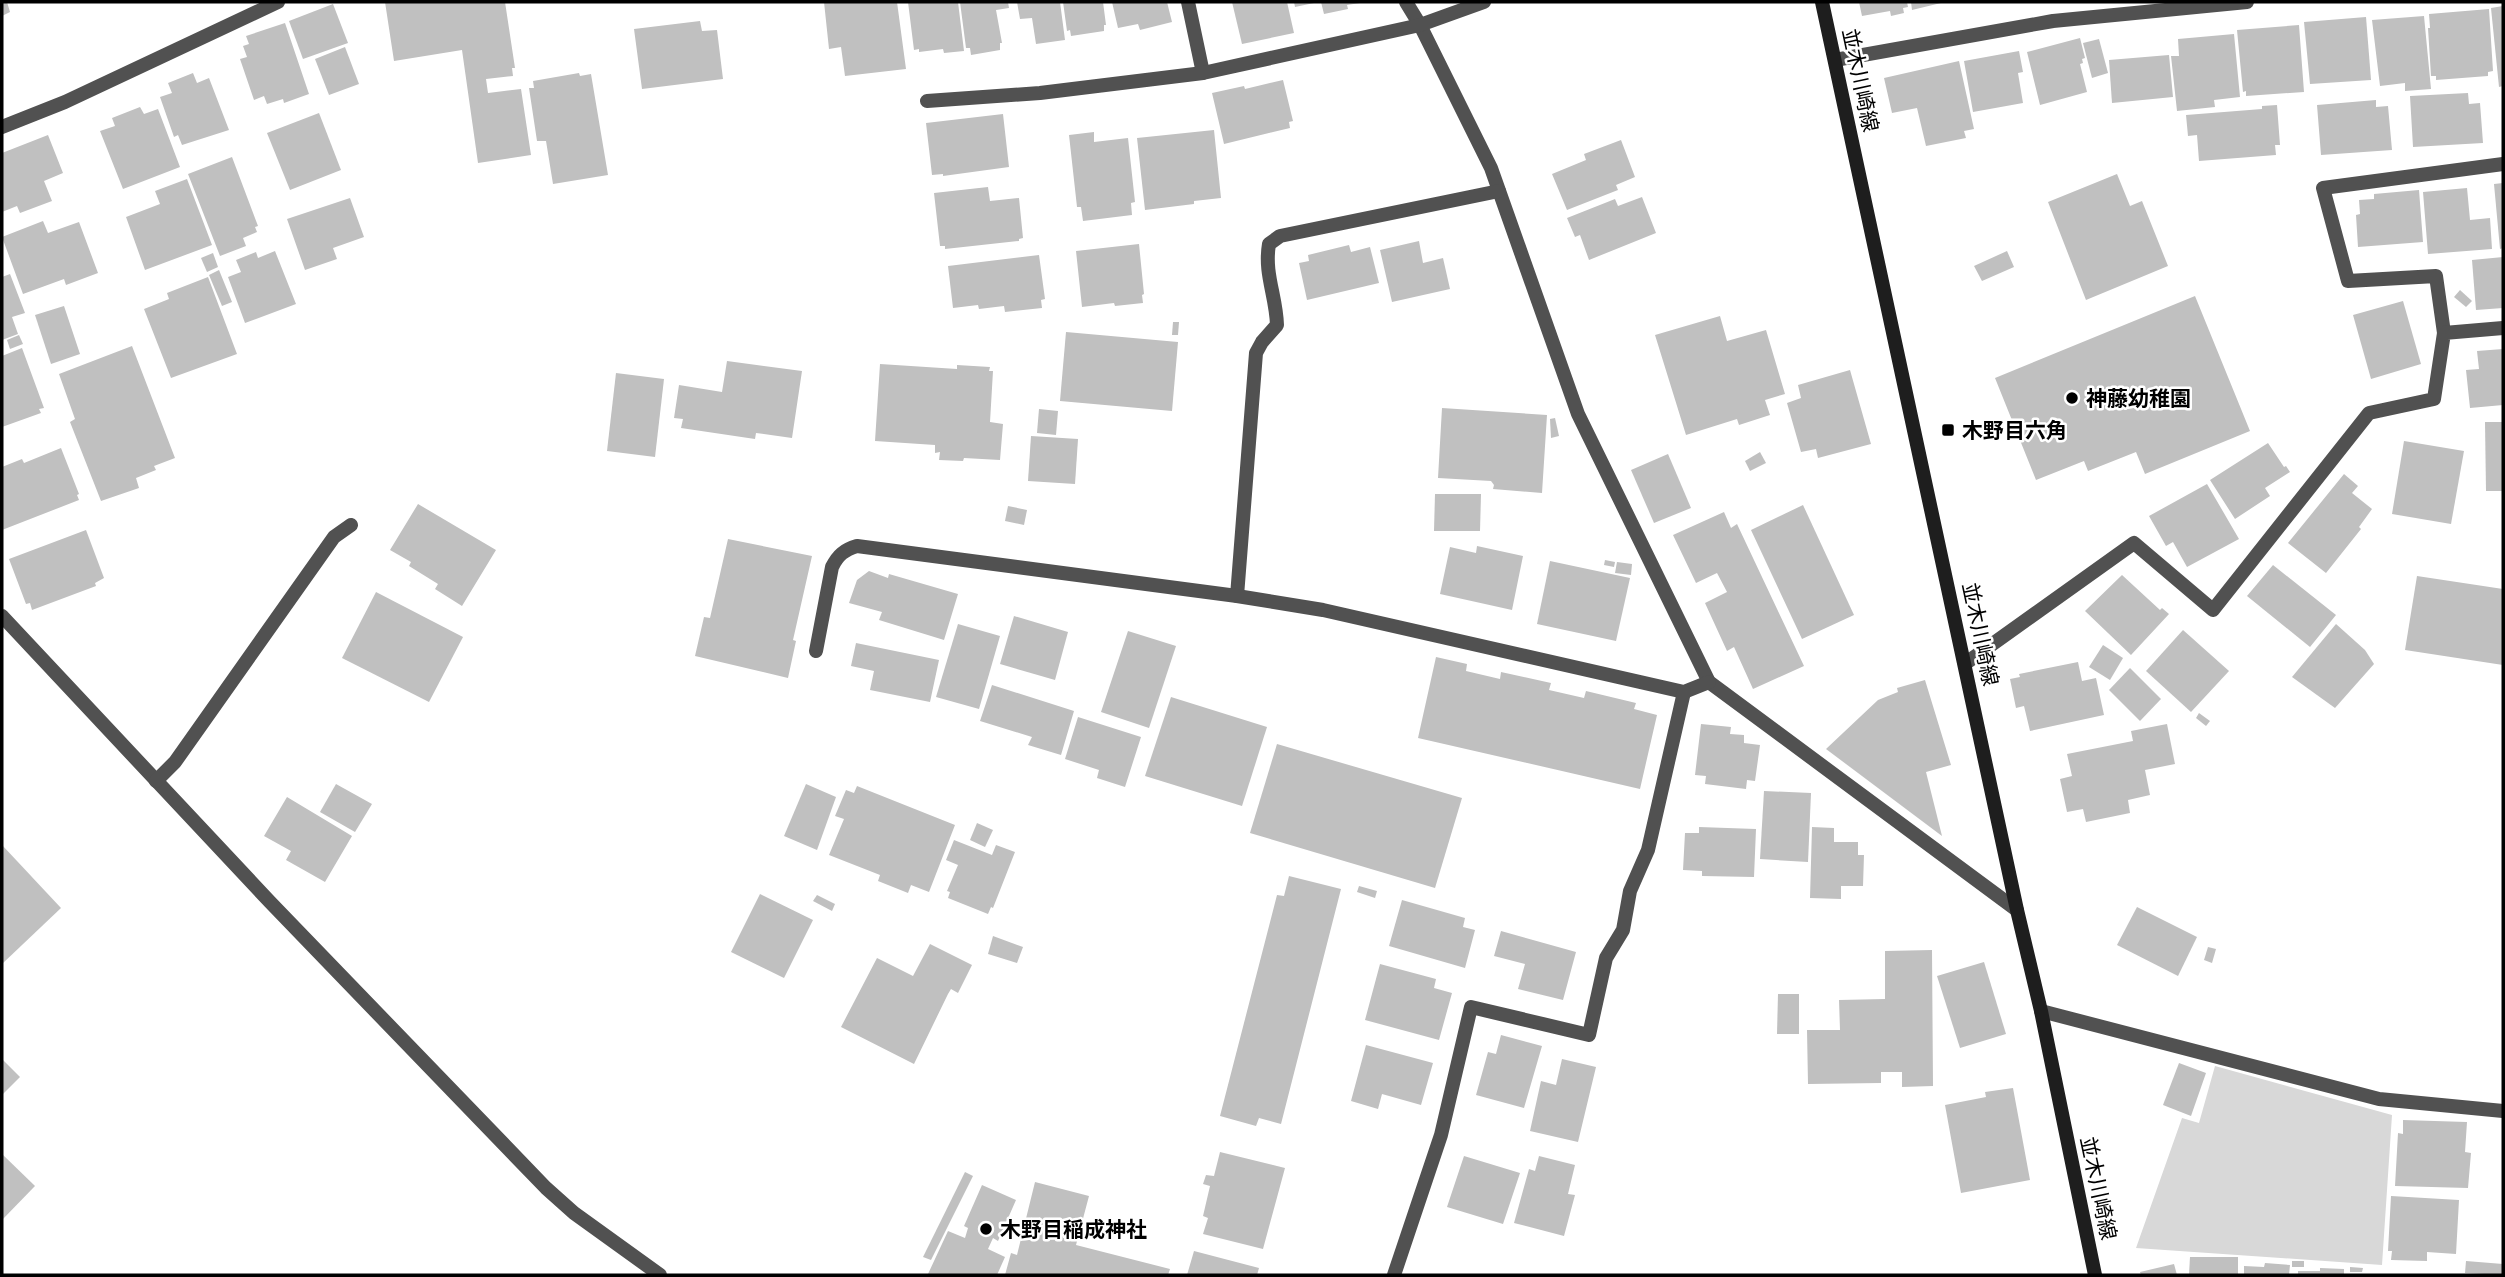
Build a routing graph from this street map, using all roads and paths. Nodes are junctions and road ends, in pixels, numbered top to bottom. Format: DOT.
graph roads {
  1 [pos="278,2"];
  2 [pos="1188,2"];
  3 [pos="1406,2"];
  4 [pos="1484,2"];
  5 [pos="1822,2"];
  6 [pos="2247,2"];
  7 [pos="1420,25"];
  8 [pos="1835,60"];
  9 [pos="1203,73"];
  10 [pos="927,101"];
  11 [pos="2,127"];
  12 [pos="2503,164"];
  13 [pos="1499,191"];
  14 [pos="2503,328"];
  15 [pos="2444,333"];
  16 [pos="351,525"];
  17 [pos="1237,596"];
  18 [pos="2,616"];
  19 [pos="816,651"];
  20 [pos="1966,663"];
  21 [pos="1709,682"];
  22 [pos="1684,692"];
  23 [pos="156,781"];
  24 [pos="2017,910"];
  25 [pos="2041,1010"];
  26 [pos="2503,1111"];
  27 [pos="660,1275"];
  28 [pos="1394,1275"];
  29 [pos="2095,1275"];
  1 -- 11 [label="street"];
  2 -- 9 [label="street"];
  3 -- 7 [label="street"];
  4 -- 7 [label="street"];
  5 -- 8 [label="main road, 並木川崎線"];
  6 -- 8 [label="street"];
  7 -- 9 [label="street"];
  7 -- 13 [label="street"];
  8 -- 20 [label="main road, 並木川崎線"];
  9 -- 10 [label="street"];
  12 -- 15 [label="street"];
  13 -- 17 [label="street"];
  13 -- 21 [label="street"];
  14 -- 15 [label="street"];
  15 -- 20 [label="street"];
  16 -- 23 [label="street"];
  17 -- 19 [label="street"];
  17 -- 22 [label="street"];
  18 -- 23 [label="street"];
  20 -- 24 [label="main road, 並木川崎線"];
  21 -- 22 [label="street"];
  21 -- 24 [label="street"];
  22 -- 28 [label="street"];
  23 -- 27 [label="street"];
  24 -- 25 [label="main road, 並木川崎線"];
  25 -- 26 [label="street"];
  25 -- 29 [label="main road, 並木川崎線"];
}
